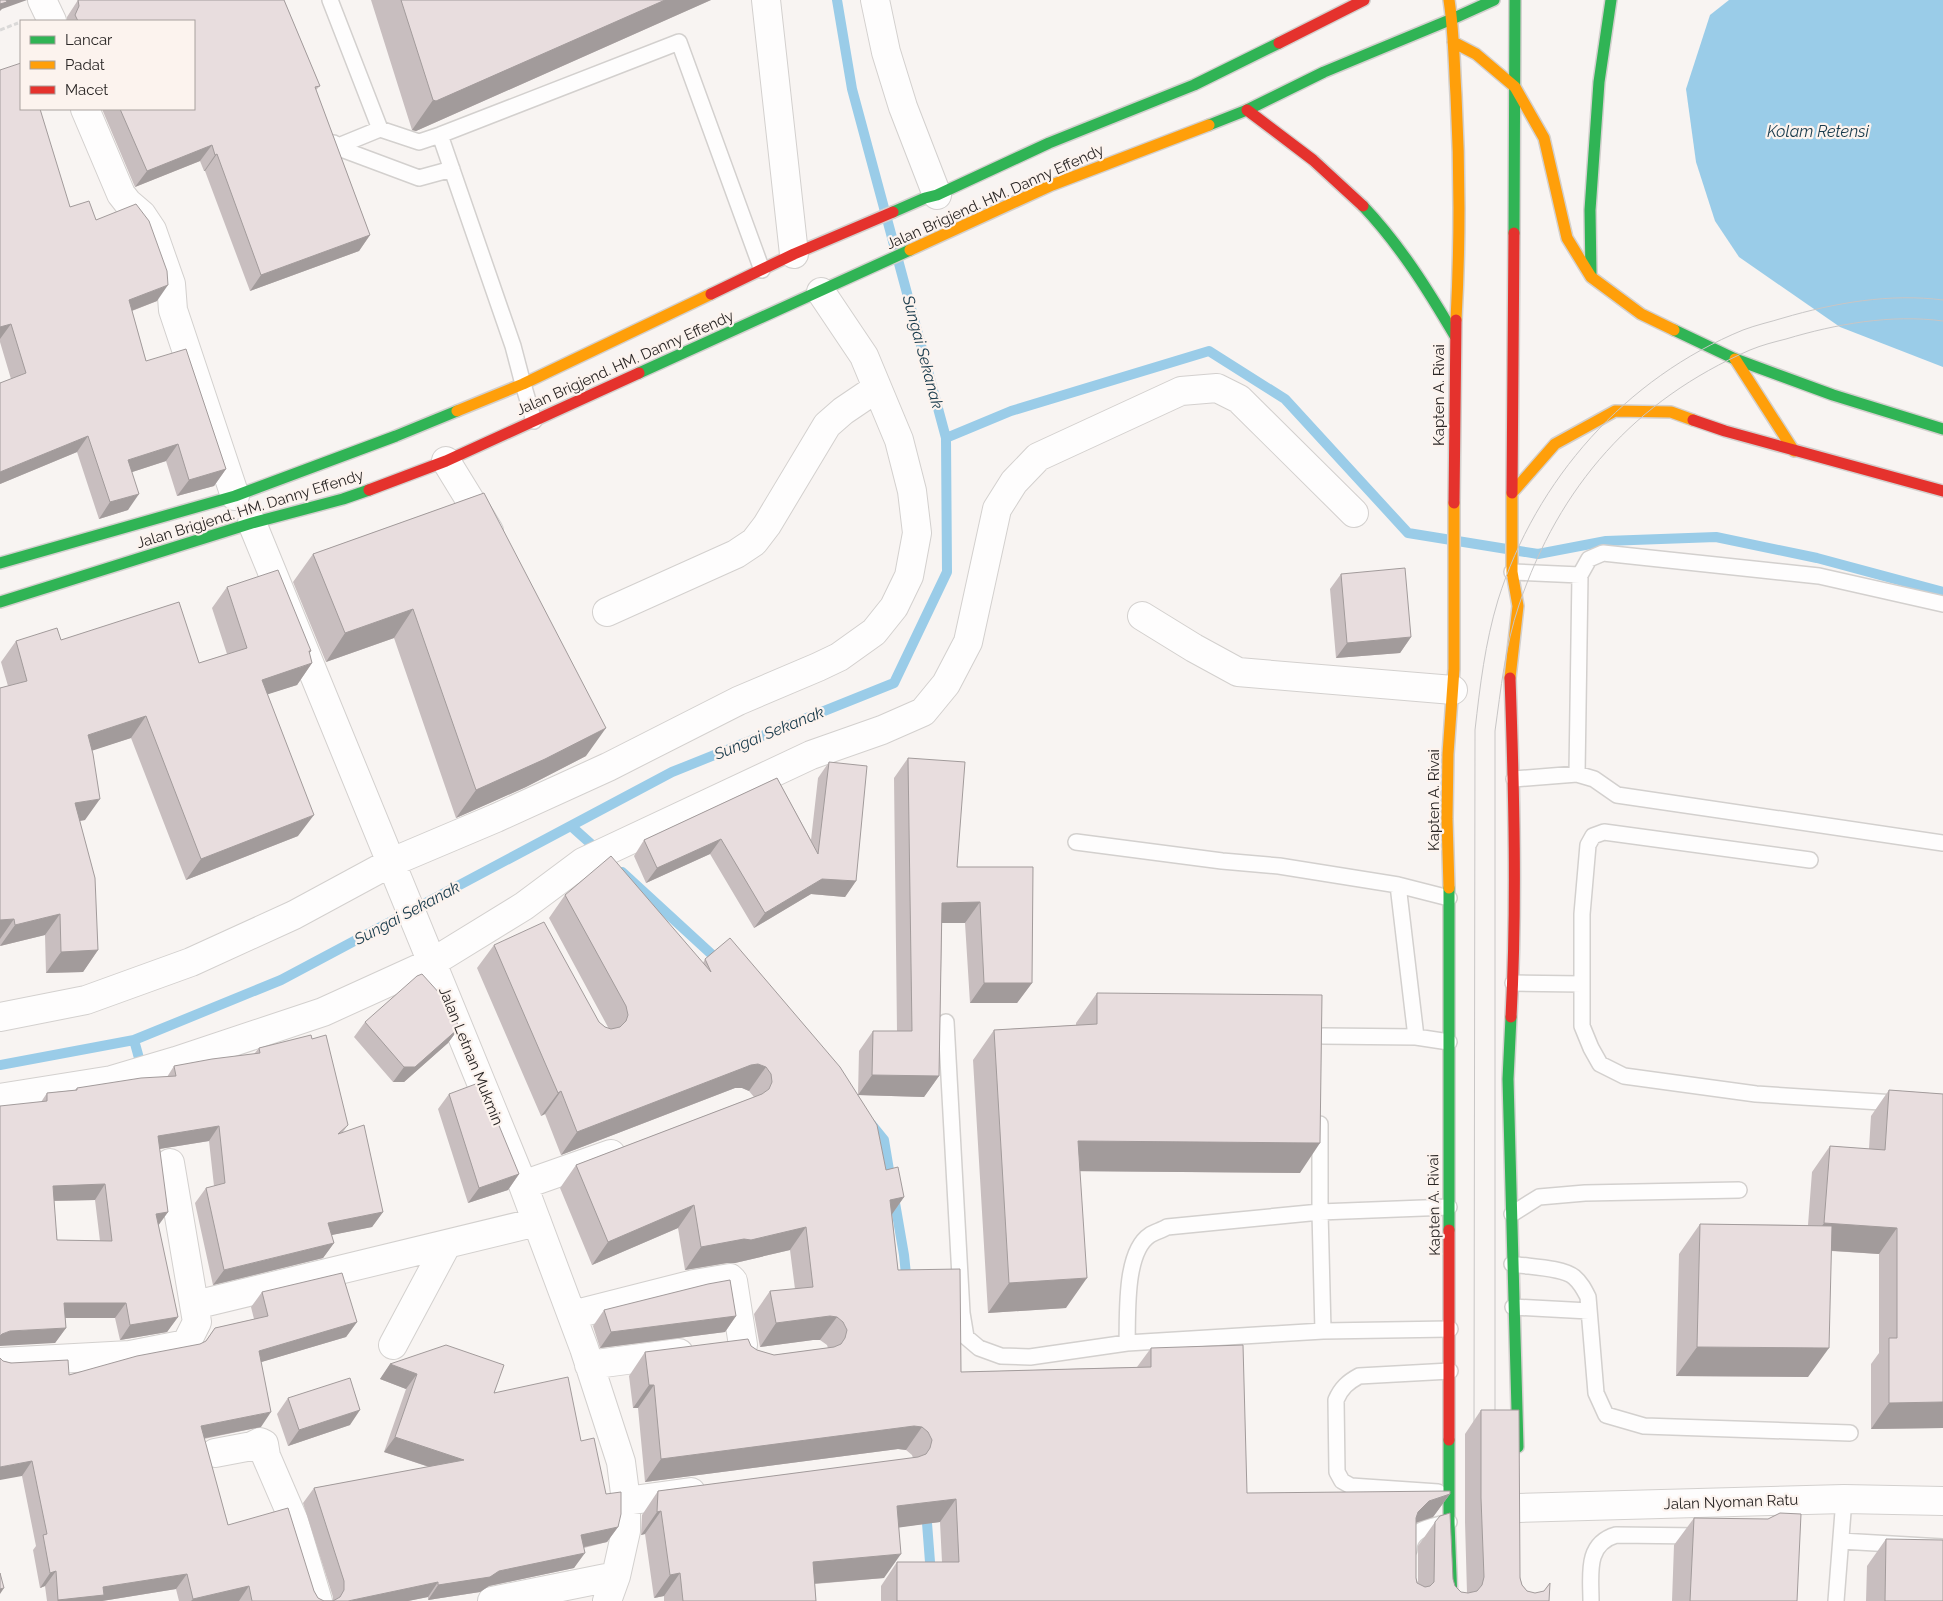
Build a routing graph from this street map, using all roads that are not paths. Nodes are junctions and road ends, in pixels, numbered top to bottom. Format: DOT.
graph roads {
  1 [pos="42,0"];
  2 [pos="330,0"];
  3 [pos="766,0"];
  4 [pos="875,0"];
  5 [pos="1364,0"];
  6 [pos="1449,0"];
  7 [pos="1494,0"];
  8 [pos="1515,0"];
  9 [pos="1610,0"];
  10 [pos="1452,19"];
  11 [pos="52,20"];
  12 [pos="1454,42"];
  13 [pos="1515,87"];
  14 [pos="85,110"];
  15 [pos="1247,110"];
  16 [pos="328,129"];
  17 [pos="380,129"];
  18 [pos="440,135"];
  19 [pos="336,147"];
  20 [pos="452,169"];
  21 [pos="931,196"];
  22 [pos="794,254"];
  23 [pos="762,270"];
  24 [pos="1591,277"];
  25 [pos="830,287"];
  26 [pos="1455,336"];
  27 [pos="1735,359"];
  28 [pos="523,384"];
  29 [pos="877,388"];
  30 [pos="534,421"];
  31 [pos="1943,429"];
  32 [pos="1794,451"];
  33 [pos="446,461"];
  34 [pos="1943,491"];
  35 [pos="1512,493"];
  36 [pos="235,496"];
  37 [pos="1354,513"];
  38 [pos="252,524"];
  39 [pos="500,548"];
  40 [pos="0,563"];
  41 [pos="1511,566"];
  42 [pos="1580,575"];
  43 [pos="0,602"];
  44 [pos="1943,604"];
  45 [pos="607,612"];
  46 [pos="1142,616"];
  47 [pos="1453,690"];
  48 [pos="1577,774"];
  49 [pos="1514,779"];
  50 [pos="1076,842"];
  51 [pos="1943,844"];
  52 [pos="1810,860"];
  53 [pos="395,870"];
  54 [pos="1398,885"];
  55 [pos="1449,898"];
  56 [pos="430,954"];
  57 [pos="1514,983"];
  58 [pos="1582,984"];
  59 [pos="0,1018"];
  60 [pos="946,1022"];
  61 [pos="1323,1036"];
  62 [pos="1416,1037"];
  63 [pos="1448,1042"];
  64 [pos="0,1098"];
  65 [pos="1943,1106"];
  66 [pos="1320,1113"];
  67 [pos="634,1145"];
  68 [pos="170,1163"];
  69 [pos="523,1185"];
  70 [pos="1739,1190"];
  71 [pos="1448,1207"];
  72 [pos="1320,1212"];
  73 [pos="1512,1214"];
  74 [pos="537,1222"];
  75 [pos="446,1244"];
  76 [pos="1512,1264"];
  77 [pos="1513,1308"];
  78 [pos="1589,1311"];
  79 [pos="572,1315"];
  80 [pos="193,1324"];
  81 [pos="1450,1328"];
  82 [pos="1323,1332"];
  83 [pos="1127,1343"];
  84 [pos="393,1345"];
  85 [pos="0,1362"];
  86 [pos="589,1365"];
  87 [pos="1450,1371"];
  88 [pos="1850,1433"];
  89 [pos="215,1453"];
  90 [pos="1518,1458"];
  91 [pos="712,1488"];
  92 [pos="1449,1491"];
  93 [pos="1844,1499"];
  94 [pos="626,1501"];
  95 [pos="1943,1501"];
  96 [pos="1519,1507"];
  97 [pos="1450,1522"];
  98 [pos="1720,1536"];
  99 [pos="1841,1541"];
  100 [pos="1943,1546"];
  101 [pos="1409,1562"];
  102 [pos="612,1589"];
  103 [pos="318,1601"];
  104 [pos="492,1601"];
  105 [pos="1452,1601"];
  106 [pos="1591,1601"];
  107 [pos="1836,1601"];
  1 -- 11 [label="street"];
  2 -- 17 [label="lane"];
  3 -- 22 [label="street"];
  4 -- 21 [label="street"];
  5 -- 21 [label="main road, Jalan Brigjend. HM. Danny Effendy"];
  6 -- 10 [label="main road, Kapten A. Rivai"];
  7 -- 10 [label="main road, Jalan Brigjend. HM. Danny Effendy"];
  8 -- 13 [label="main road"];
  9 -- 24 [label="main road"];
  10 -- 12 [label="main road, Kapten A. Rivai"];
  10 -- 15 [label="main road, Jalan Brigjend. HM. Danny Effendy"];
  12 -- 13 [label="main road"];
  12 -- 26 [label="main road, Kapten A. Rivai"];
  13 -- 24 [label="main road"];
  13 -- 35 [label="main road"];
  14 -- 36 [label="street"];
  15 -- 25 [label="main road, Jalan Brigjend. HM. Danny Effendy"];
  15 -- 26 [label="main road"];
  16 -- 19 [label="lane"];
  17 -- 18 [label="lane"];
  17 -- 19 [label="lane"];
  18 -- 20 [label="lane"];
  18 -- 23 [label="lane"];
  19 -- 20 [label="lane"];
  20 -- 28 [label="lane"];
  21 -- 22 [label="main road, Jalan Brigjend. HM. Danny Effendy"];
  22 -- 23 [label="main road, Jalan Brigjend. HM. Danny Effendy"];
  23 -- 28 [label="main road, Jalan Brigjend. HM. Danny Effendy"];
  24 -- 27 [label="main road"];
  25 -- 29 [label="street"];
  25 -- 30 [label="main road, Jalan Brigjend. HM. Danny Effendy"];
  26 -- 47 [label="main road, Kapten A. Rivai"];
  27 -- 31 [label="main road"];
  27 -- 32 [label="main road"];
  28 -- 30 [label="lane"];
  28 -- 36 [label="main road, Jalan Brigjend. HM. Danny Effendy"];
  29 -- 45 [label="street"];
  29 -- 53 [label="street"];
  30 -- 33 [label="main road, Jalan Brigjend. HM. Danny Effendy"];
  32 -- 34 [label="main road"];
  32 -- 35 [label="main road"];
  33 -- 38 [label="main road, Jalan Brigjend. HM. Danny Effendy"];
  33 -- 39 [label="street"];
  35 -- 41 [label="main road"];
  36 -- 40 [label="main road, Jalan Brigjend. HM. Danny Effendy"];
  37 -- 56 [label="street"];
  38 -- 43 [label="main road, Jalan Brigjend. HM. Danny Effendy"];
  38 -- 53 [label="street, Jalan Letnan Mukmin"];
  41 -- 42 [label="lane"];
  41 -- 49 [label="main road"];
  42 -- 44 [label="lane"];
  42 -- 48 [label="lane"];
  46 -- 47 [label="street"];
  47 -- 55 [label="main road, Kapten A. Rivai"];
  48 -- 49 [label="lane"];
  48 -- 51 [label="lane"];
  49 -- 57 [label="main road"];
  50 -- 54 [label="lane"];
  52 -- 58 [label="lane"];
  53 -- 56 [label="street, Jalan Letnan Mukmin"];
  53 -- 59 [label="street"];
  54 -- 55 [label="lane"];
  54 -- 62 [label="lane"];
  55 -- 63 [label="main road, Kapten A. Rivai"];
  56 -- 64 [label="street"];
  56 -- 69 [label="street, Jalan Letnan Mukmin"];
  57 -- 58 [label="lane"];
  57 -- 73 [label="main road"];
  58 -- 65 [label="lane"];
  60 -- 83 [label="lane"];
  61 -- 62 [label="lane"];
  62 -- 63 [label="lane"];
  63 -- 71 [label="main road, Kapten A. Rivai"];
  66 -- 72 [label="lane"];
  67 -- 69 [label="street"];
  68 -- 80 [label="street"];
  69 -- 74 [label="street, Jalan Letnan Mukmin"];
  70 -- 73 [label="lane"];
  71 -- 72 [label="lane"];
  71 -- 81 [label="main road, Kapten A. Rivai"];
  72 -- 82 [label="lane"];
  72 -- 83 [label="lane"];
  73 -- 76 [label="main road"];
  74 -- 75 [label="street"];
  74 -- 79 [label="street, Jalan Letnan Mukmin"];
  75 -- 80 [label="street"];
  75 -- 84 [label="street"];
  76 -- 77 [label="main road"];
  76 -- 78 [label="lane"];
  77 -- 78 [label="lane"];
  77 -- 90 [label="main road"];
  78 -- 88 [label="lane"];
  79 -- 86 [label="street, Jalan Letnan Mukmin"];
  79 -- 86 [label="street"];
  80 -- 85 [label="street"];
  81 -- 82 [label="lane"];
  81 -- 87 [label="main road, Kapten A. Rivai"];
  82 -- 83 [label="lane"];
  86 -- 94 [label="street, Jalan Letnan Mukmin"];
  87 -- 92 [label="main road, Kapten A. Rivai"];
  87 -- 92 [label="lane"];
  89 -- 103 [label="street"];
  91 -- 94 [label="street"];
  92 -- 97 [label="main road, Kapten A. Rivai"];
  93 -- 95 [label="street, Jalan Nyoman Ratu"];
  93 -- 96 [label="street, Jalan Nyoman Ratu"];
  93 -- 99 [label="lane"];
  94 -- 102 [label="street, Jalan Letnan Mukmin"];
  97 -- 101 [label="lane"];
  97 -- 105 [label="main road, Kapten A. Rivai"];
  98 -- 106 [label="lane"];
  99 -- 100 [label="lane"];
  99 -- 107 [label="lane"];
  102 -- 104 [label="street"];
}
